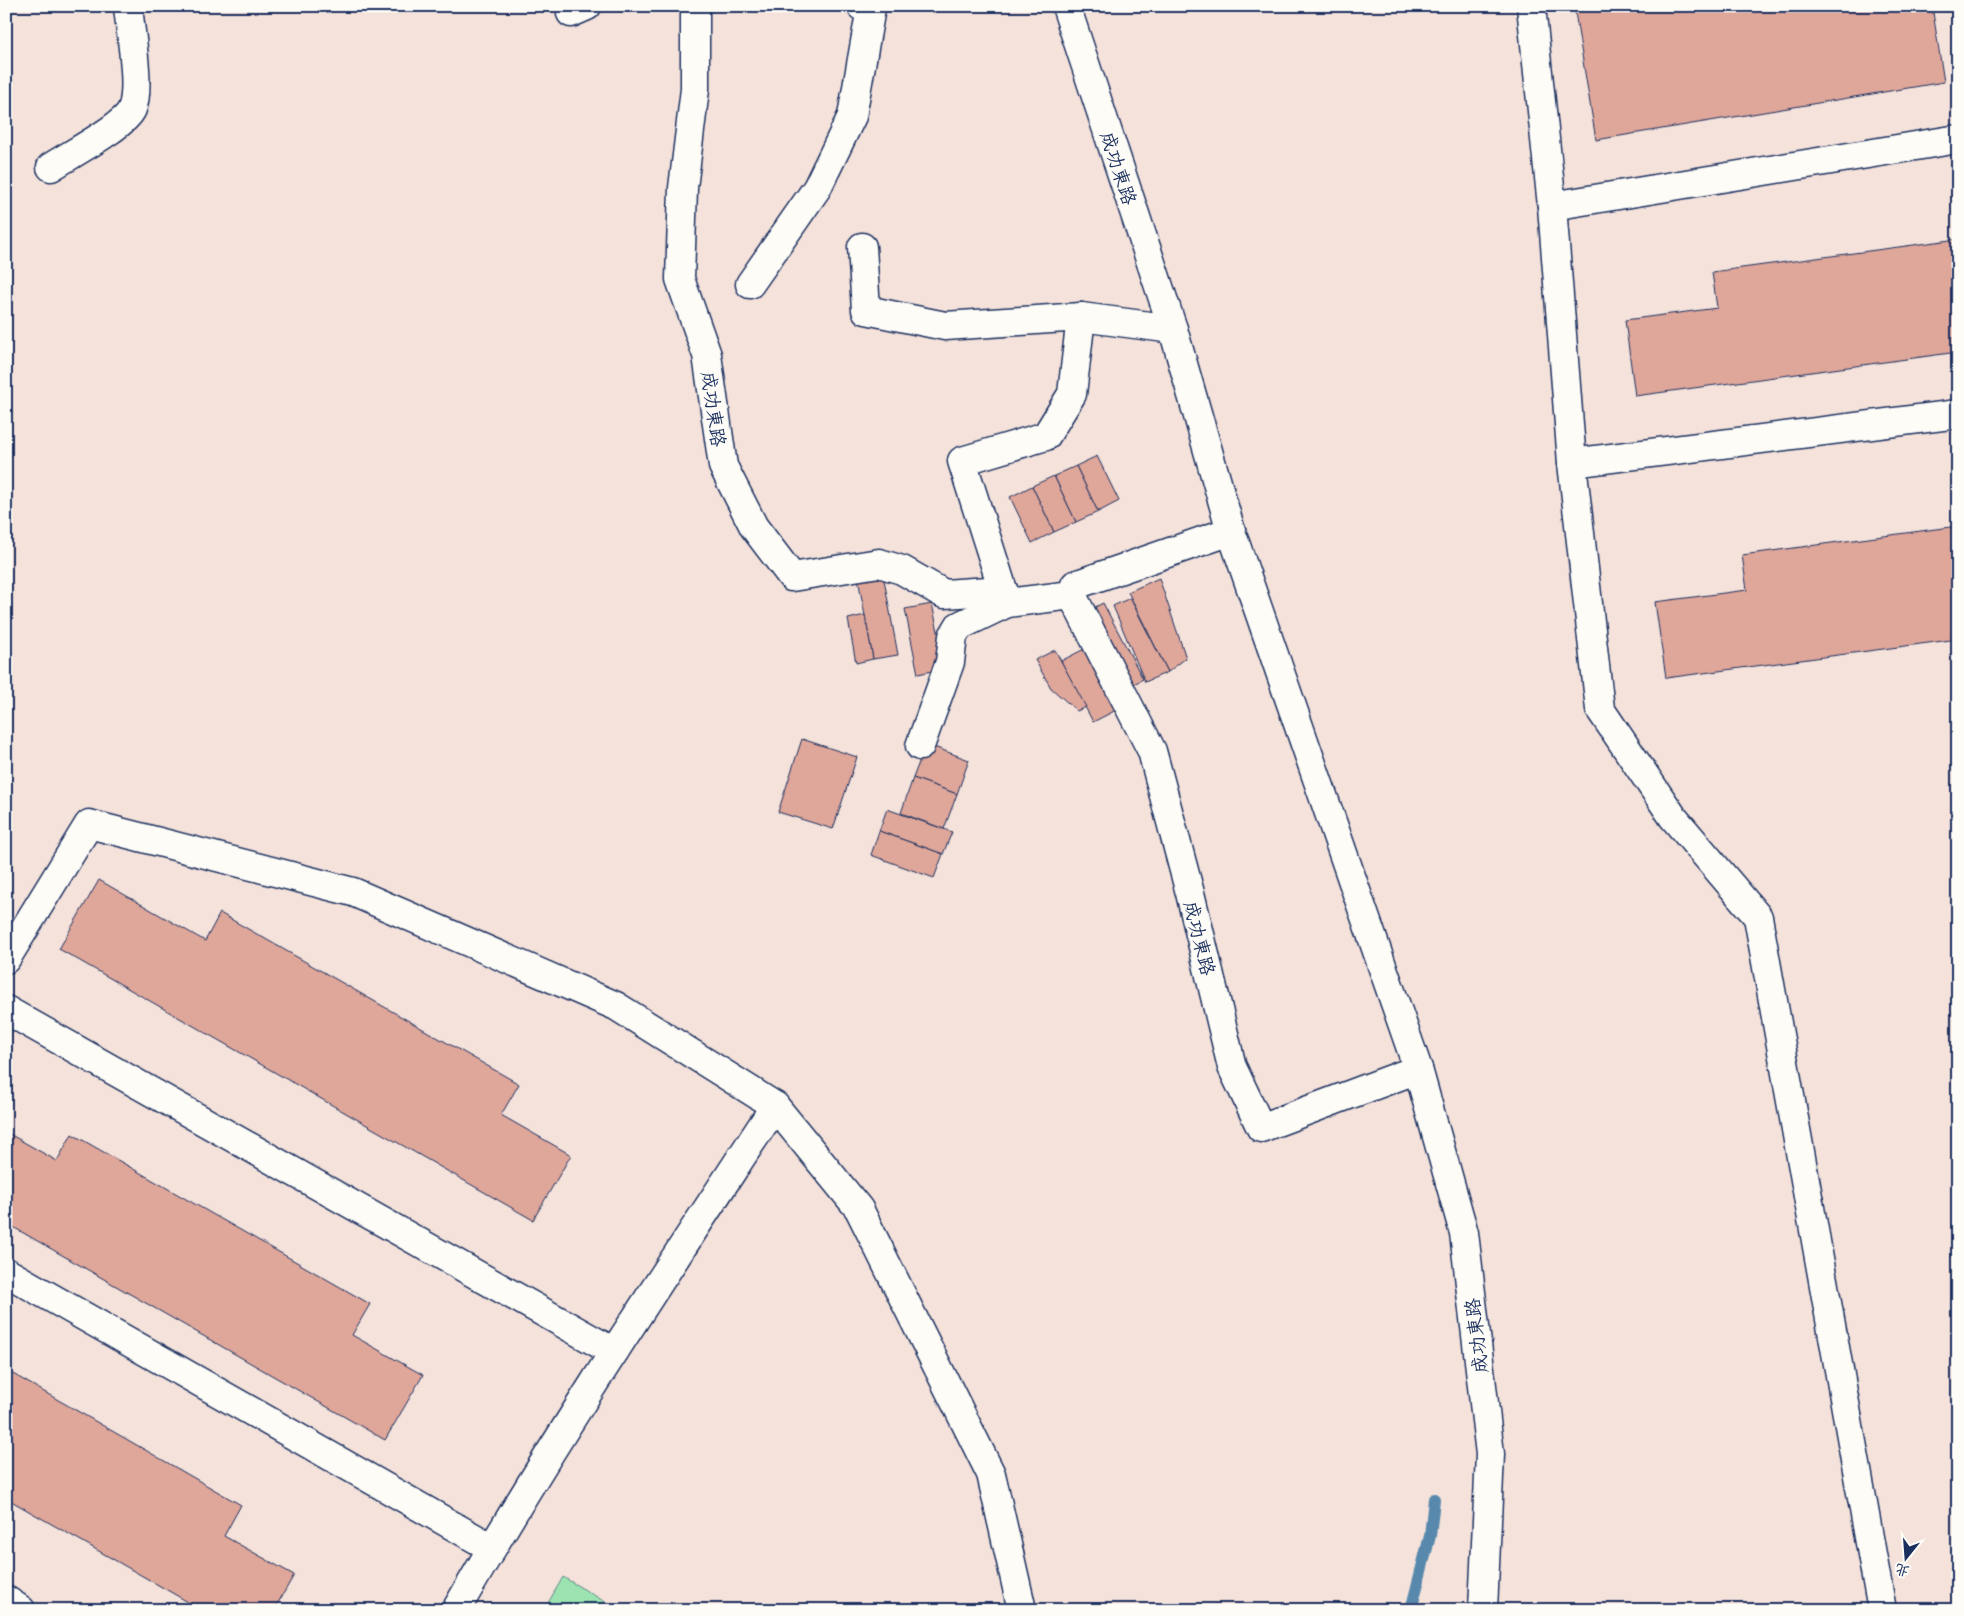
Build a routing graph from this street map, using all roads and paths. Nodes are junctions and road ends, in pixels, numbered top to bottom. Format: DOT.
graph roads {
  1 [pos="128,6"];
  2 [pos="695,6"];
  3 [pos="861,6"];
  4 [pos="1066,6"];
  5 [pos="1531,6"];
  6 [pos="1958,139"];
  7 [pos="52,167"];
  8 [pos="1552,206"];
  9 [pos="862,247"];
  10 [pos="750,284"];
  11 [pos="1081,317"];
  12 [pos="1173,329"];
  13 [pos="1958,414"];
  14 [pos="1572,463"];
  15 [pos="1231,531"];
  16 [pos="1072,595"];
  17 [pos="1005,596"];
  18 [pos="920,746"];
  19 [pos="6,959"];
  20 [pos="6,1010"];
  21 [pos="1418,1069"];
  22 [pos="775,1106"];
  23 [pos="6,1272"];
  24 [pos="614,1352"];
  25 [pos="492,1548"];
  26 [pos="6,1600"];
  27 [pos="22,1610"];
  28 [pos="456,1610"];
  29 [pos="1022,1610"];
  30 [pos="1483,1610"];
  31 [pos="1882,1610"];
  1 -- 7 [label="street"];
  2 -- 17 [label="street, 成功東路"];
  3 -- 10 [label="street"];
  4 -- 12 [label="street, 成功東路"];
  5 -- 8 [label="street"];
  6 -- 8 [label="street"];
  8 -- 14 [label="street"];
  9 -- 11 [label="street"];
  11 -- 12 [label="street"];
  11 -- 17 [label="street"];
  12 -- 15 [label="street, 成功東路"];
  13 -- 14 [label="street"];
  14 -- 31 [label="street"];
  15 -- 16 [label="street"];
  15 -- 21 [label="street, 成功東路"];
  16 -- 17 [label="street, 成功東路"];
  16 -- 21 [label="street, 成功東路"];
  17 -- 18 [label="street, 成功東路"];
  19 -- 22 [label="street"];
  20 -- 24 [label="street"];
  21 -- 30 [label="street, 成功東路"];
  22 -- 24 [label="street"];
  22 -- 29 [label="street"];
  23 -- 25 [label="street"];
  24 -- 25 [label="street"];
  25 -- 28 [label="street"];
  26 -- 27 [label="street"];
}
